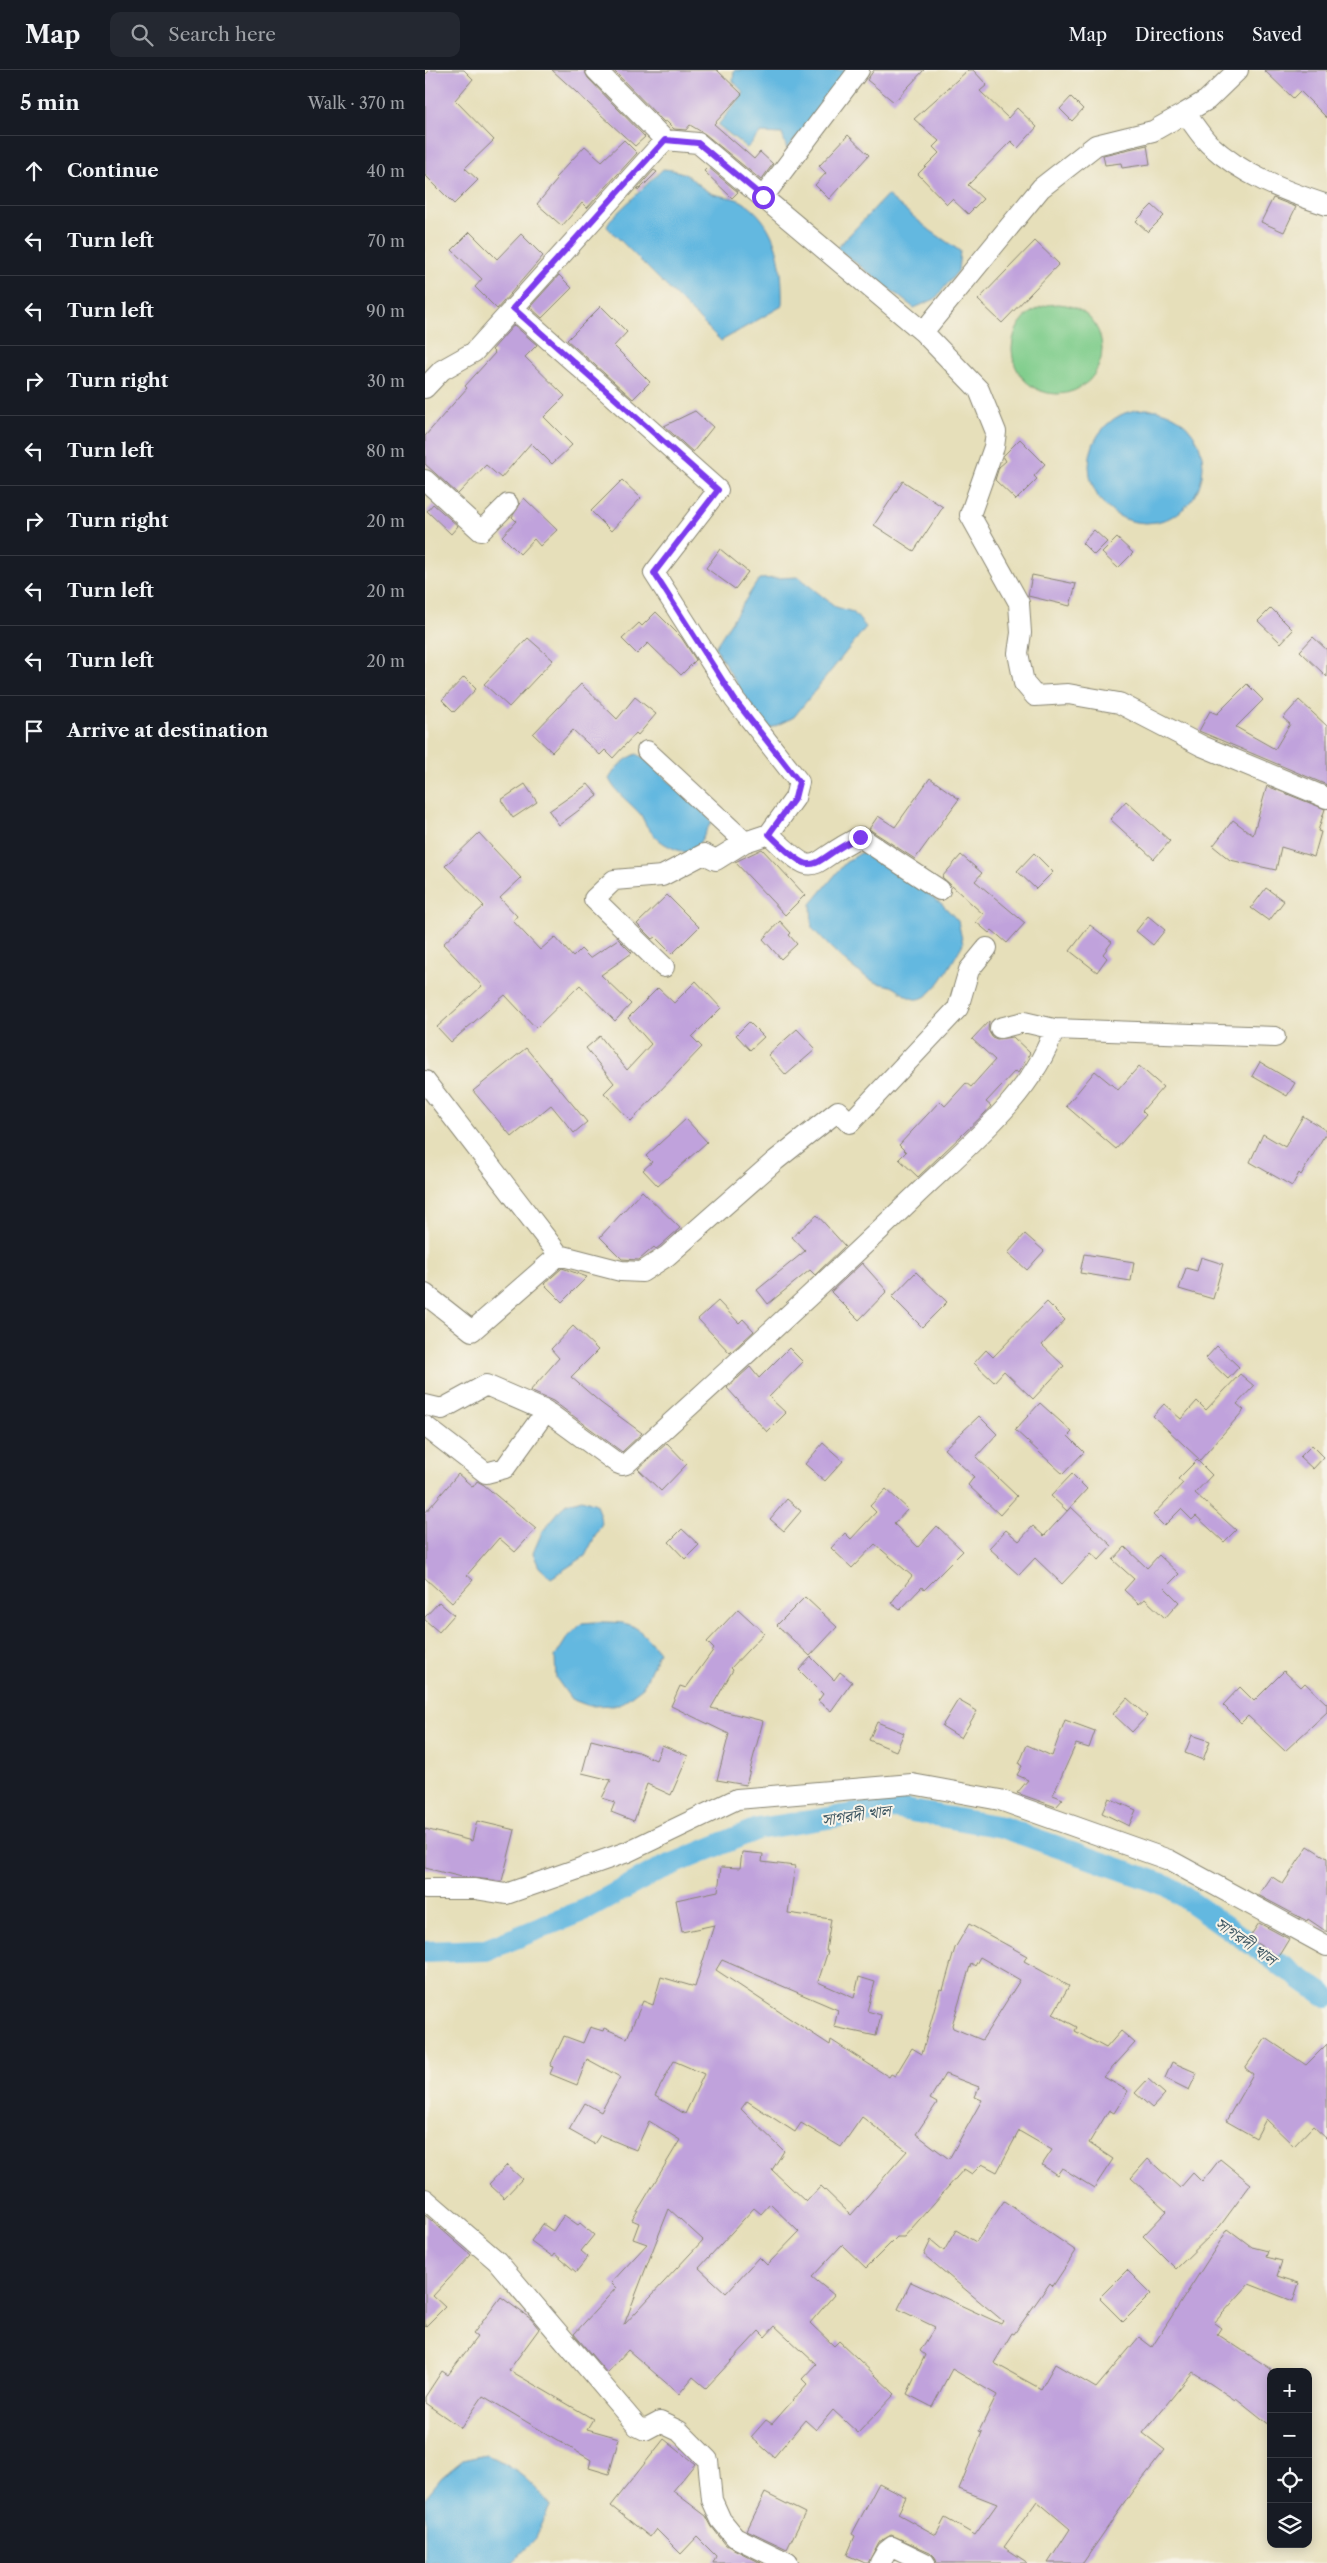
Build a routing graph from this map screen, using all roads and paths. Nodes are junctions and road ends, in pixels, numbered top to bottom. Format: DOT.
graph roads {
  1 [pos="596,70"];
  2 [pos="859,70"];
  3 [pos="1237,70"];
  4 [pos="1185,113"];
  5 [pos="665,140"];
  6 [pos="763,197"];
  7 [pos="1327,205"];
  8 [pos="513,308"];
  9 [pos="923,332"];
  10 [pos="425,388"];
  11 [pos="425,480"];
  12 [pos="507,504"];
  13 [pos="647,751"];
  14 [pos="1327,798"];
  15 [pos="769,834"];
  16 [pos="745,842"];
  17 [pos="940,890"];
  18 [pos="987,948"];
  19 [pos="664,967"];
  20 [pos="1000,1028"];
  21 [pos="1054,1029"];
  22 [pos="1275,1037"];
  23 [pos="425,1081"];
  24 [pos="559,1256"];
  25 [pos="425,1294"];
  26 [pos="425,1405"];
  27 [pos="546,1411"];
  28 [pos="425,1426"];
  29 [pos="425,1889"];
  30 [pos="1327,1946"];
  31 [pos="425,2199"];
  32 [pos="788,2563"];
  33 [pos="880,2563"];
  34 [pos="925,2563"];
  1 -- 5 [label="street"];
  2 -- 6 [label="street"];
  3 -- 4 [label="street"];
  4 -- 7 [label="street"];
  4 -- 9 [label="street"];
  5 -- 6 [label="street"];
  5 -- 8 [label="street"];
  6 -- 9 [label="street"];
  8 -- 10 [label="street"];
  8 -- 15 [label="street"];
  9 -- 14 [label="street"];
  11 -- 12 [label="street"];
  13 -- 16 [label="street"];
  15 -- 16 [label="street"];
  15 -- 17 [label="street"];
  16 -- 19 [label="street"];
  18 -- 24 [label="street"];
  20 -- 21 [label="street"];
  21 -- 22 [label="street"];
  21 -- 27 [label="street"];
  23 -- 24 [label="street"];
  24 -- 25 [label="street"];
  26 -- 27 [label="street"];
  27 -- 28 [label="street"];
  29 -- 30 [label="street"];
  31 -- 32 [label="street"];
  33 -- 34 [label="street"];
}
